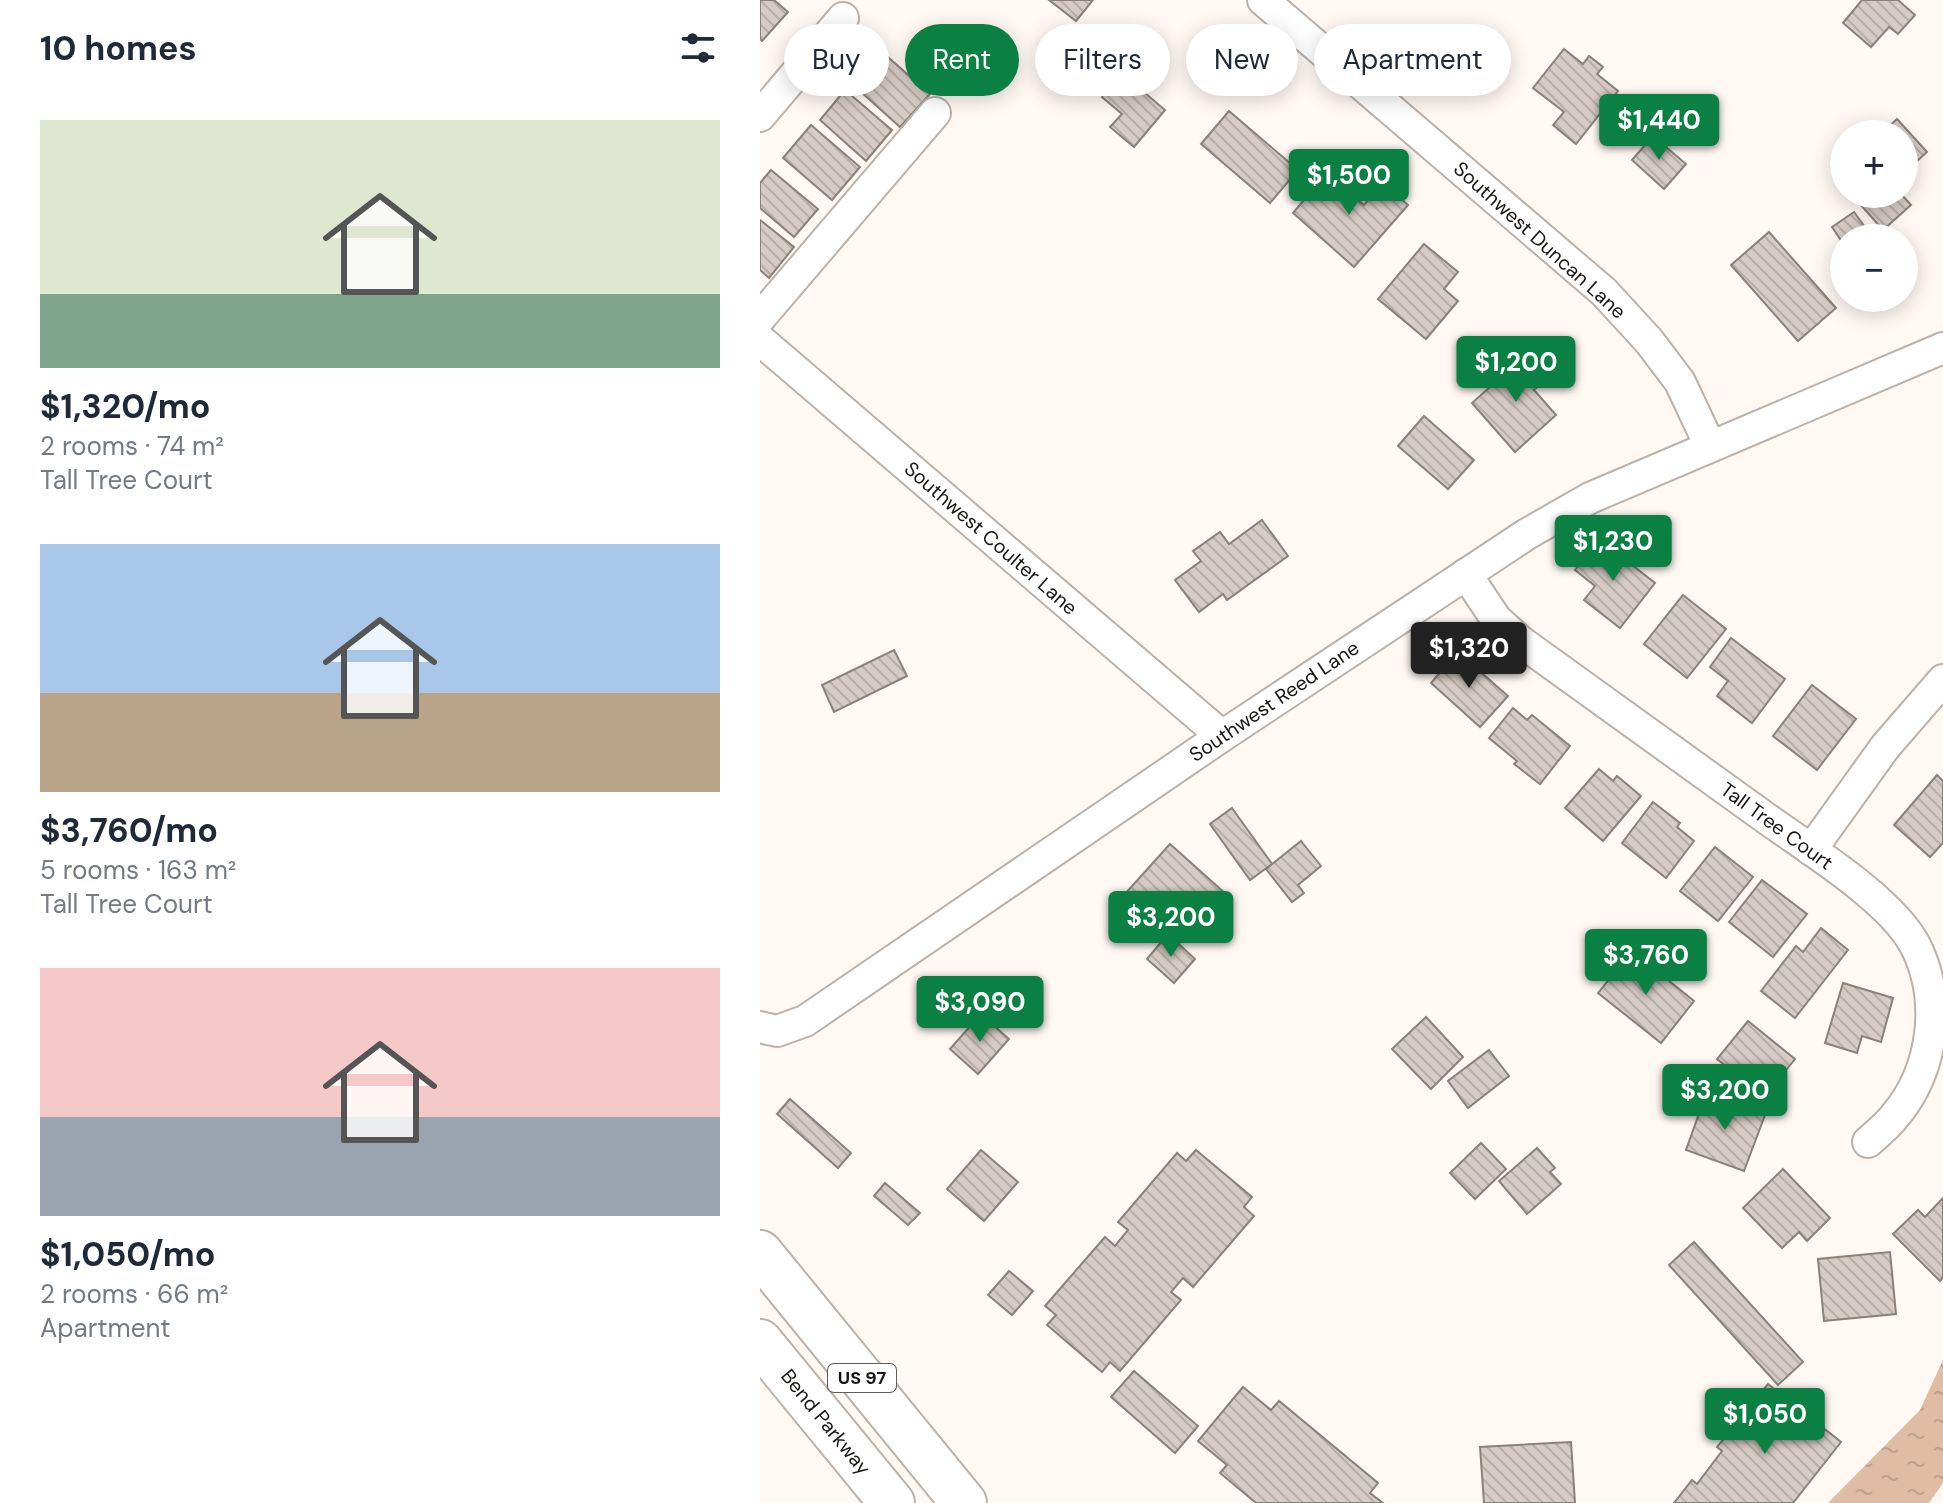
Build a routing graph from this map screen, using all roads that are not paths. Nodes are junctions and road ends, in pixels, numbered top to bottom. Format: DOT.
graph roads {
  1 [pos="1263,0"];
  2 [pos="843,18"];
  3 [pos="935,113"];
  4 [pos="760,116"];
  5 [pos="760,318"];
  6 [pos="760,340"];
  7 [pos="1943,348"];
  8 [pos="1710,446"];
  9 [pos="1466,574"];
  10 [pos="1943,680"];
  11 [pos="1222,736"];
  12 [pos="1811,850"];
  13 [pos="760,1027"];
  14 [pos="1868,1142"];
  15 [pos="760,1253"];
  16 [pos="760,1342"];
  17 [pos="892,1503"];
  18 [pos="964,1503"];
  1 -- 8 [label="street, Southwest Duncan Lane"];
  2 -- 4 [label="street"];
  3 -- 5 [label="street"];
  6 -- 11 [label="street, Southwest Coulter Lane"];
  7 -- 8 [label="street, Southwest Reed Lane"];
  8 -- 9 [label="street, Southwest Reed Lane"];
  9 -- 11 [label="street, Southwest Reed Lane"];
  9 -- 12 [label="street, Tall Tree Court"];
  10 -- 12 [label="street"];
  11 -- 13 [label="street, Southwest Reed Lane"];
  12 -- 14 [label="street, Tall Tree Court"];
  15 -- 18 [label="highway, US 97"];
  16 -- 17 [label="highway, Bend Parkway / US 97"];
}
